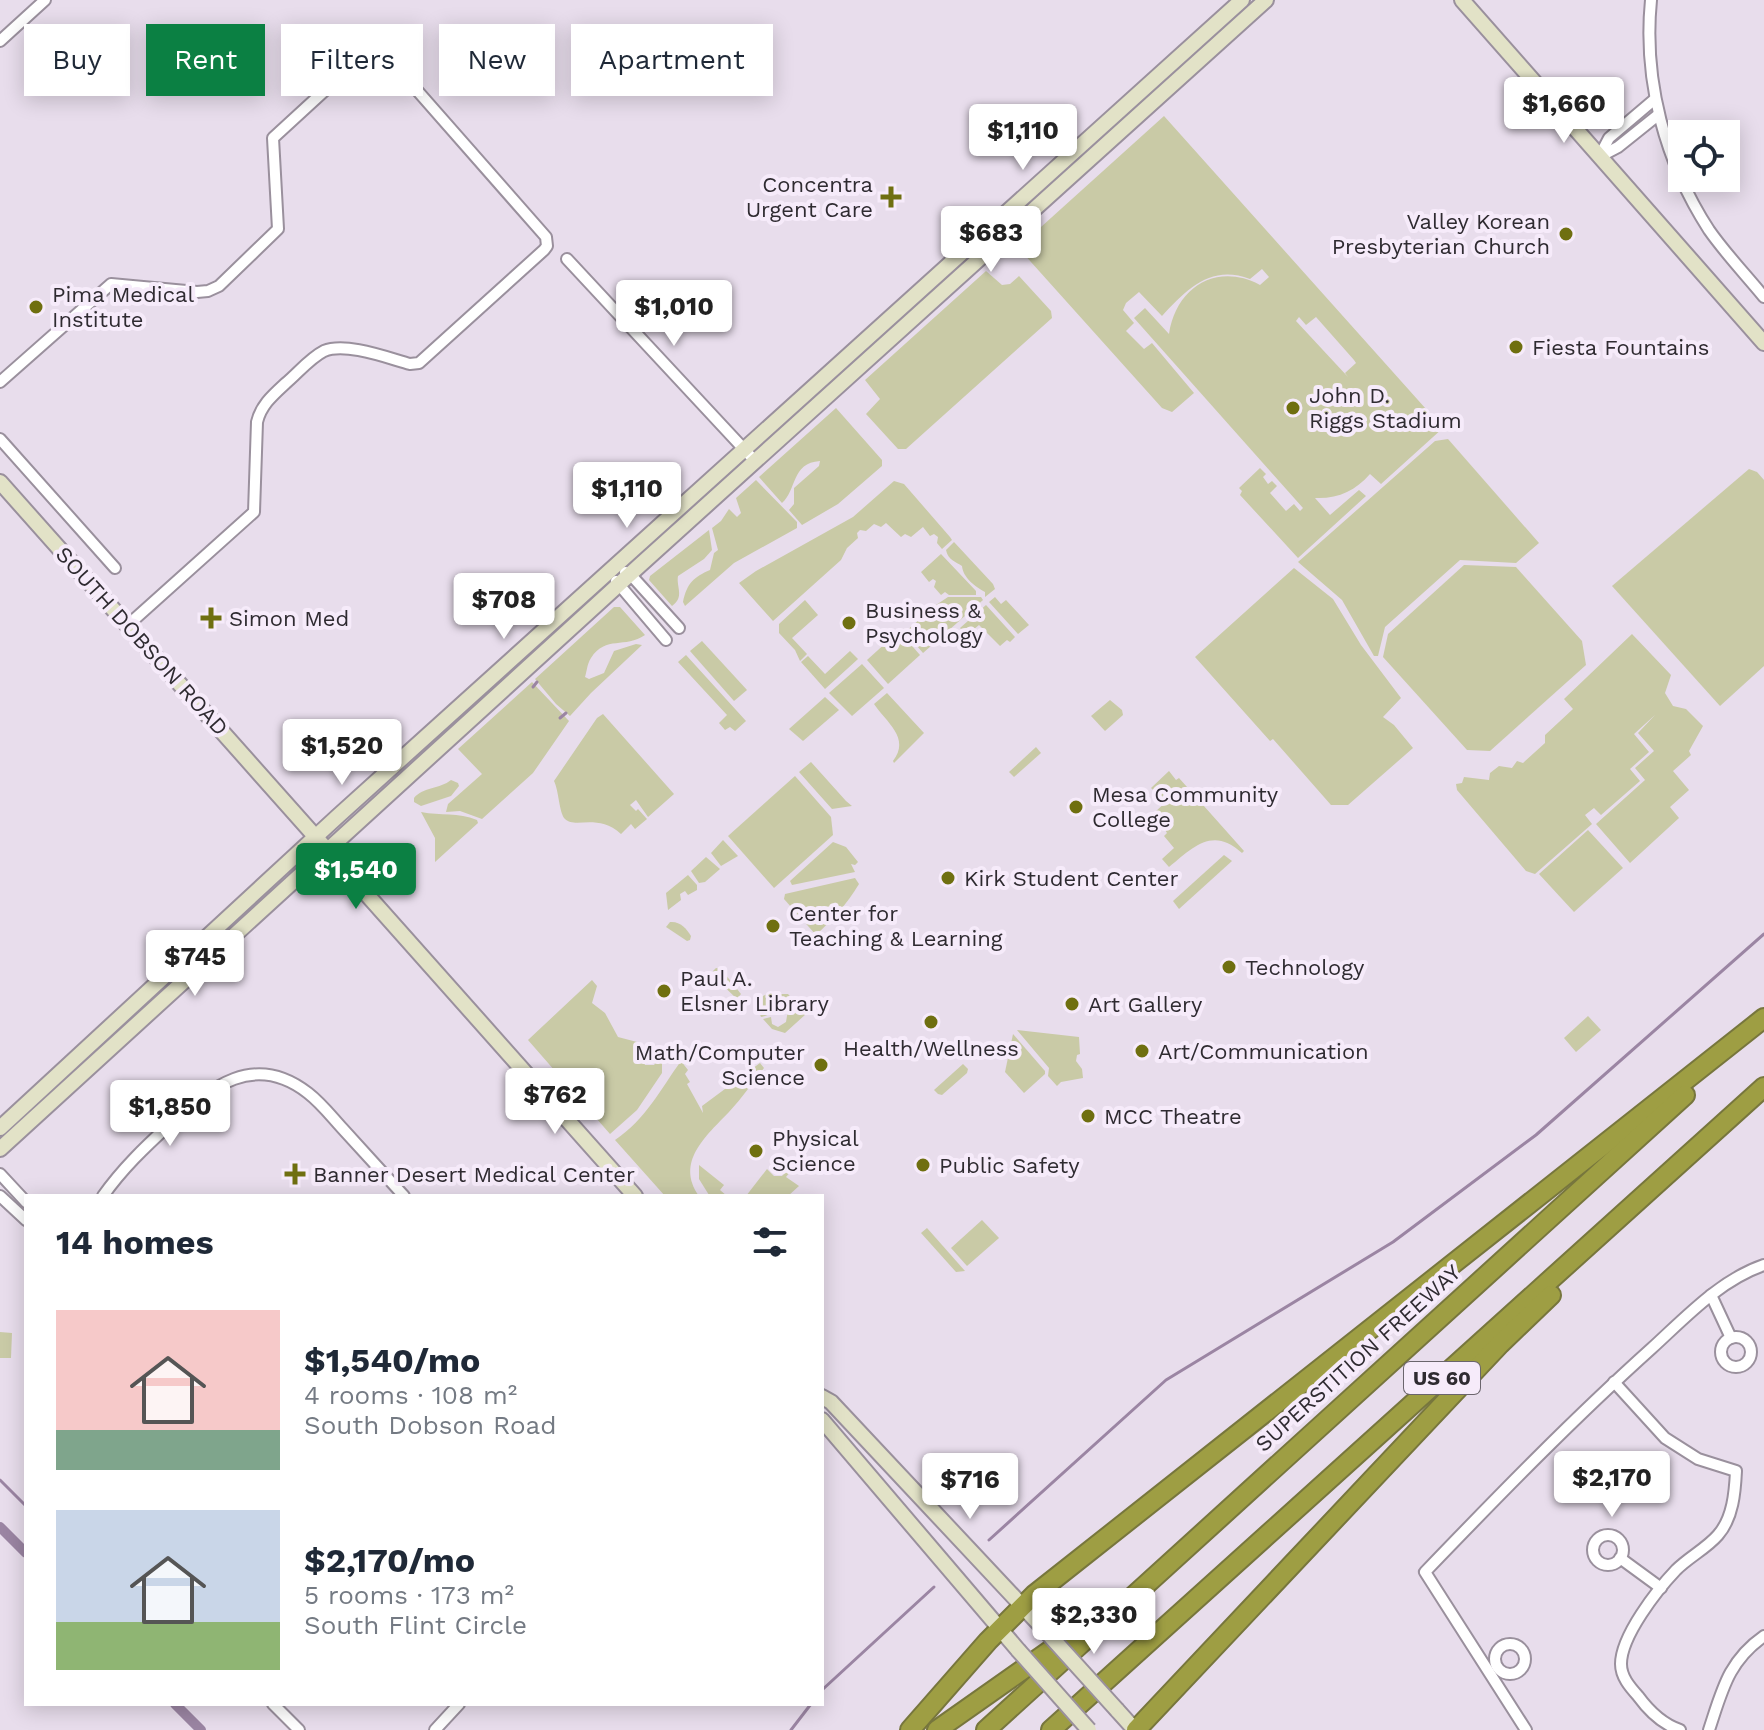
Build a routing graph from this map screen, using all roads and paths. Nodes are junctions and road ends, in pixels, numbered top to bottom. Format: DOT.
graph roads {
  1 [pos="45,0"];
  2 [pos="1242,0"];
  3 [pos="1266,0"];
  4 [pos="1462,0"];
  5 [pos="1651,0"];
  6 [pos="0,41"];
  7 [pos="1178,80"];
  8 [pos="1655,99"];
  9 [pos="1658,115"];
  10 [pos="1599,157"];
  11 [pos="567,259"];
  12 [pos="1764,297"];
  13 [pos="1764,343"];
  14 [pos="0,382"];
  15 [pos="0,439"];
  16 [pos="750,456"];
  17 [pos="0,482"];
  18 [pos="115,568"];
  19 [pos="614,568"];
  20 [pos="630,574"];
  21 [pos="618,585"];
  22 [pos="128,625"];
  23 [pos="679,628"];
  24 [pos="666,640"];
  25 [pos="515,656"];
  26 [pos="467,724"];
  27 [pos="315,837"];
  28 [pos="328,851"];
  29 [pos="180,962"];
  30 [pos="1764,1020"];
  31 [pos="139,1024"];
  32 [pos="88,1047"];
  33 [pos="99,1059"];
  34 [pos="1764,1090"];
  35 [pos="0,1128"];
  36 [pos="0,1149"];
  37 [pos="0,1174"];
  38 [pos="105,1194"];
  39 [pos="402,1194"];
  40 [pos="633,1194"];
  41 [pos="0,1196"];
  42 [pos="24,1200"];
  43 [pos="24,1218"];
  44 [pos="1764,1265"];
  45 [pos="1711,1295"];
  46 [pos="1731,1338"];
  47 [pos="1614,1382"];
  48 [pos="824,1398"];
  49 [pos="824,1422"];
  50 [pos="1299,1445"];
  51 [pos="1620,1558"];
  52 [pos="1661,1588"];
  53 [pos="1023,1605"];
  54 [pos="999,1629"];
  55 [pos="1764,1636"];
  56 [pos="275,1706"];
  57 [pos="457,1706"];
  58 [pos="299,1730"];
  59 [pos="435,1730"];
  60 [pos="910,1730"];
  61 [pos="937,1730"];
  62 [pos="986,1730"];
  63 [pos="1051,1730"];
  64 [pos="1089,1730"];
  65 [pos="1135,1730"];
  66 [pos="1526,1730"];
  67 [pos="1680,1730"];
  68 [pos="1709,1730"];
  1 -- 6 [label="street"];
  2 -- 7 [label="main road"];
  2 -- 16 [label="main road"];
  3 -- 7 [label="main road"];
  4 -- 10 [label="main road"];
  5 -- 8 [label="street"];
  7 -- 16 [label="main road"];
  8 -- 9 [label="street"];
  8 -- 10 [label="street"];
  9 -- 10 [label="street"];
  9 -- 12 [label="street"];
  10 -- 13 [label="main road"];
  11 -- 16 [label="street"];
  14 -- 22 [label="street"];
  15 -- 18 [label="street"];
  16 -- 19 [label="main road"];
  16 -- 20 [label="main road"];
  17 -- 22 [label="main road, SOUTH DOBSON ROAD"];
  19 -- 20 [label="street"];
  19 -- 21 [label="street"];
  19 -- 25 [label="main road"];
  20 -- 21 [label="main road"];
  20 -- 23 [label="street"];
  21 -- 24 [label="street"];
  21 -- 26 [label="main road"];
  22 -- 27 [label="main road, SOUTH DOBSON ROAD"];
  25 -- 26 [label="main road"];
  25 -- 27 [label="main road"];
  26 -- 28 [label="main road"];
  27 -- 28 [label="main road, SOUTH DOBSON ROAD"];
  27 -- 29 [label="main road"];
  28 -- 31 [label="main road"];
  28 -- 40 [label="main road, SOUTH DOBSON ROAD"];
  29 -- 31 [label="main road"];
  29 -- 32 [label="main road"];
  30 -- 50 [label="highway, SUPERSTITION FREEWAY / US 60"];
  30 -- 53 [label="highway"];
  31 -- 33 [label="main road"];
  32 -- 33 [label="main road"];
  32 -- 35 [label="main road"];
  33 -- 36 [label="main road"];
  34 -- 63 [label="highway, US 60"];
  34 -- 65 [label="highway"];
  37 -- 42 [label="street"];
  38 -- 39 [label="street"];
  41 -- 43 [label="street"];
  44 -- 45 [label="street"];
  45 -- 46 [label="street"];
  45 -- 47 [label="street"];
  47 -- 52 [label="street"];
  47 -- 66 [label="street"];
  48 -- 53 [label="main road"];
  49 -- 54 [label="main road"];
  50 -- 61 [label="highway"];
  50 -- 62 [label="highway, SUPERSTITION FREEWAY / US 60"];
  51 -- 52 [label="street"];
  52 -- 67 [label="street"];
  53 -- 54 [label="highway"];
  53 -- 65 [label="main road, bridge"];
  54 -- 60 [label="highway"];
  54 -- 64 [label="main road, bridge"];
  55 -- 68 [label="street"];
  56 -- 58 [label="street"];
  57 -- 59 [label="street"];
}
